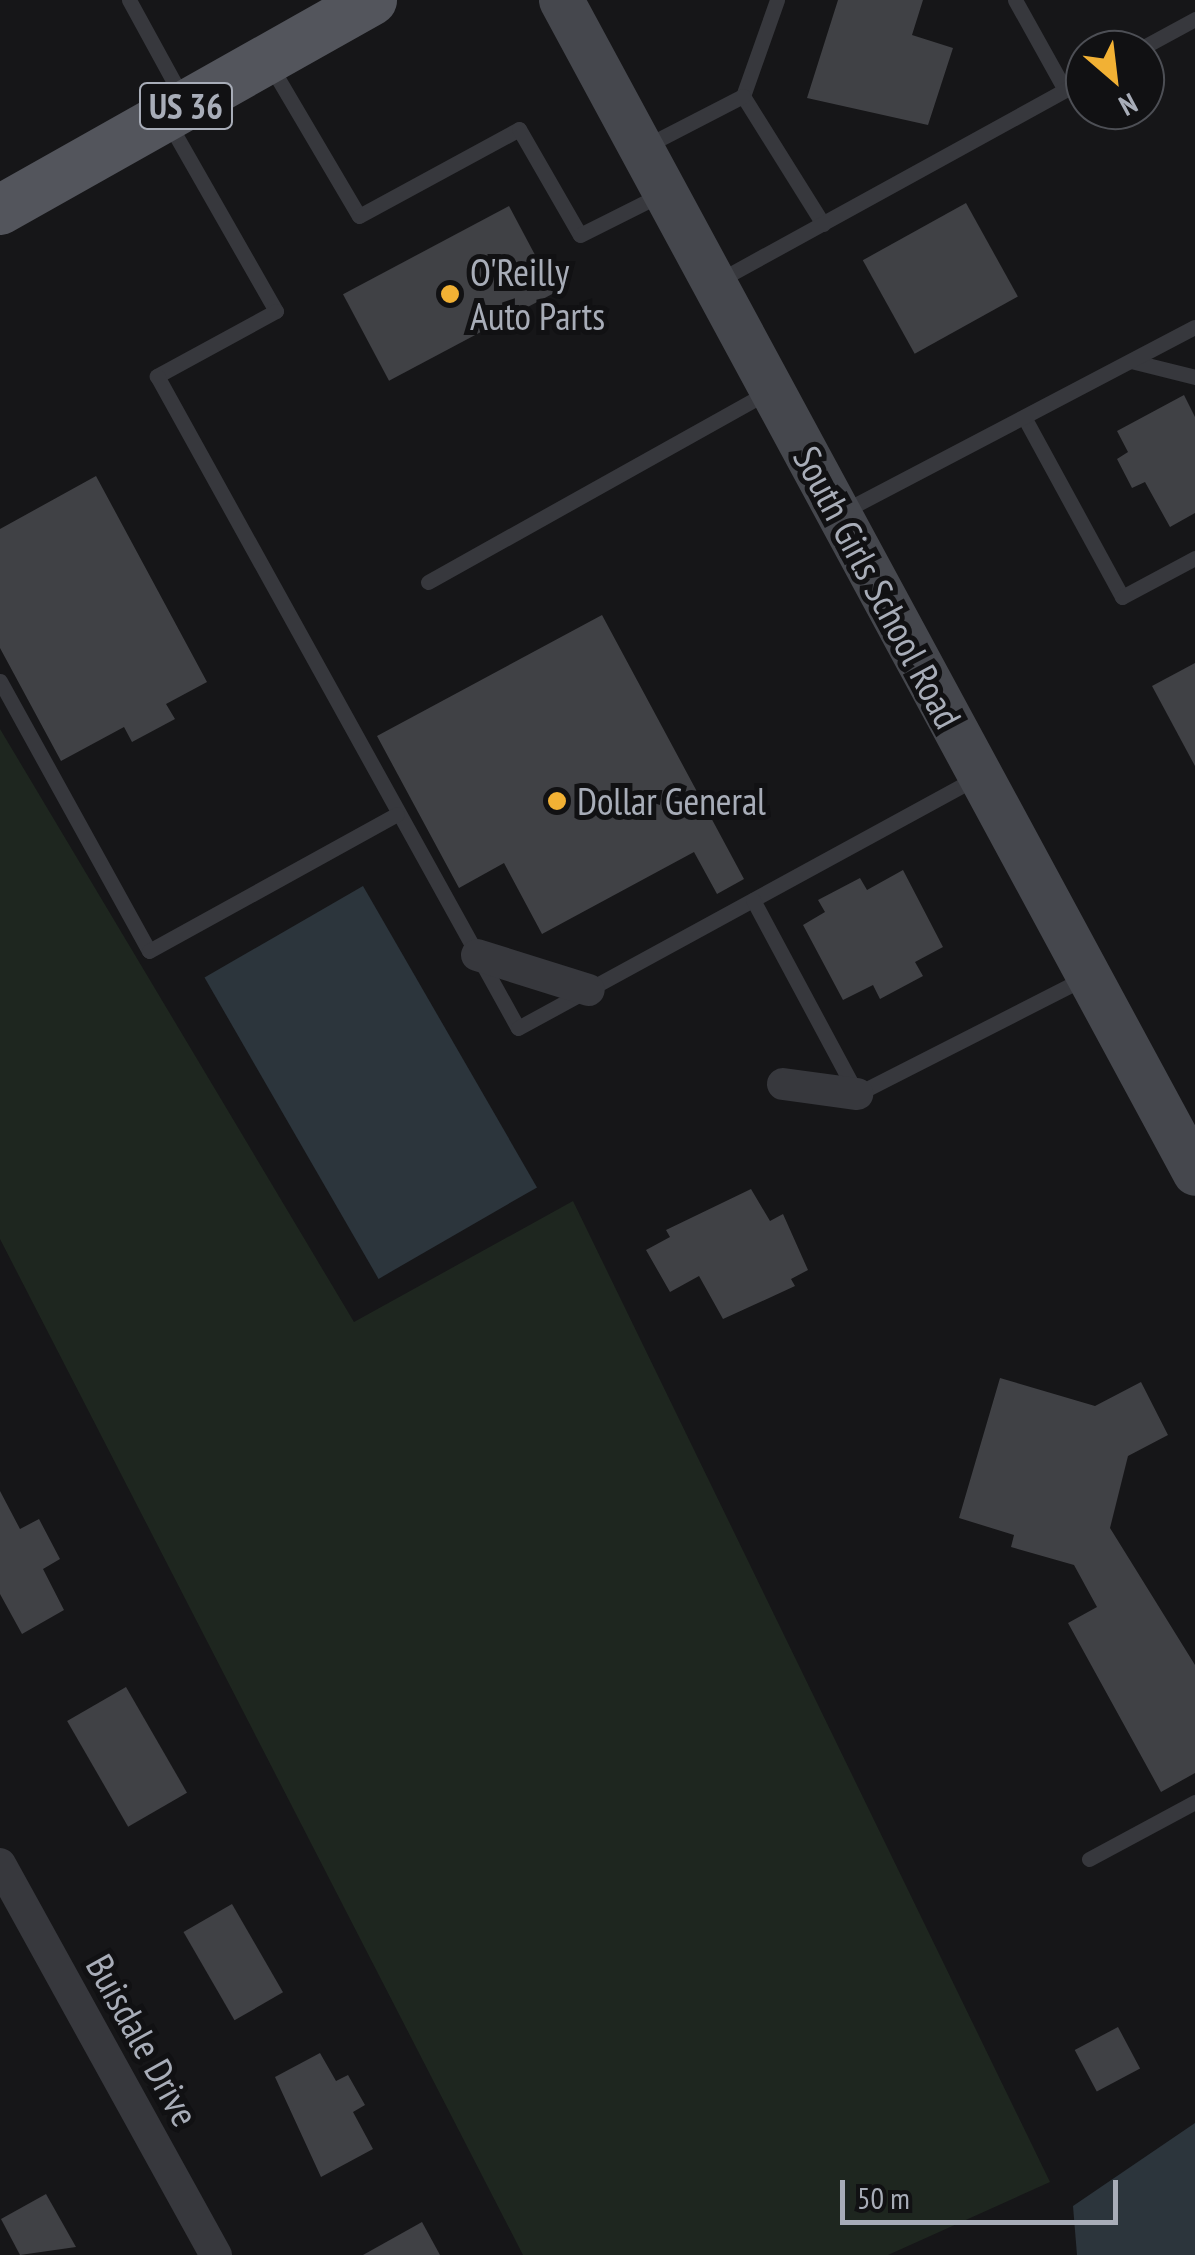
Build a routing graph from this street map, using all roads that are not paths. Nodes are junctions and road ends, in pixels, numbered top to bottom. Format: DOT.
graph roads {
  1 [pos="128,0"];
  2 [pos="372,0"];
  3 [pos="561,0"];
  4 [pos="777,0"];
  5 [pos="1015,0"];
  6 [pos="1195,18"];
  7 [pos="1165,35"];
  8 [pos="267,59"];
  9 [pos="1065,88"];
  10 [pos="1065,91"];
  11 [pos="743,96"];
  12 [pos="176,111"];
  13 [pos="642,149"];
  14 [pos="666,193"];
  15 [pos="0,210"];
  16 [pos="823,224"];
  17 [pos="714,283"];
  18 [pos="1195,328"];
  19 [pos="1131,361"];
  20 [pos="1195,377"];
  21 [pos="772,390"];
  22 [pos="1024,417"];
  23 [pos="839,514"];
  24 [pos="1195,558"];
  25 [pos="428,582"];
  26 [pos="0,682"];
  27 [pos="980,776"];
  28 [pos="397,814"];
  29 [pos="753,900"];
  30 [pos="477,956"];
  31 [pos="1088,976"];
  32 [pos="589,990"];
  33 [pos="783,1084"];
  34 [pos="858,1094"];
  35 [pos="1195,1174"];
  36 [pos="1195,1802"];
  37 [pos="1089,1859"];
  38 [pos="0,1864"];
  39 [pos="216,2255"];
  1 -- 12 [label="lane"];
  2 -- 8 [label="main road, US 36"];
  3 -- 13 [label="main road, South Girls School Road"];
  4 -- 11 [label="lane"];
  5 -- 9 [label="lane"];
  6 -- 7 [label="lane"];
  8 -- 12 [label="main road, US 36"];
  8 -- 14 [label="lane"];
  10 -- 16 [label="lane"];
  11 -- 13 [label="lane"];
  11 -- 16 [label="lane"];
  12 -- 15 [label="main road, US 36"];
  12 -- 28 [label="lane"];
  13 -- 14 [label="main road, South Girls School Road"];
  14 -- 17 [label="main road, South Girls School Road"];
  16 -- 17 [label="lane"];
  17 -- 21 [label="main road, South Girls School Road"];
  18 -- 19 [label="lane"];
  19 -- 20 [label="lane"];
  19 -- 22 [label="lane"];
  21 -- 23 [label="main road, South Girls School Road"];
  21 -- 25 [label="lane"];
  22 -- 23 [label="lane"];
  22 -- 24 [label="lane"];
  23 -- 27 [label="main road, South Girls School Road"];
  26 -- 28 [label="lane"];
  27 -- 29 [label="lane"];
  27 -- 31 [label="main road, South Girls School Road"];
  28 -- 30 [label="lane"];
  29 -- 32 [label="lane"];
  29 -- 34 [label="lane"];
  30 -- 32 [label="street"];
  30 -- 32 [label="lane"];
  31 -- 34 [label="lane"];
  31 -- 35 [label="main road, South Girls School Road"];
  33 -- 34 [label="street"];
  36 -- 37 [label="lane"];
  38 -- 39 [label="street, Buisdale Drive"];
}
